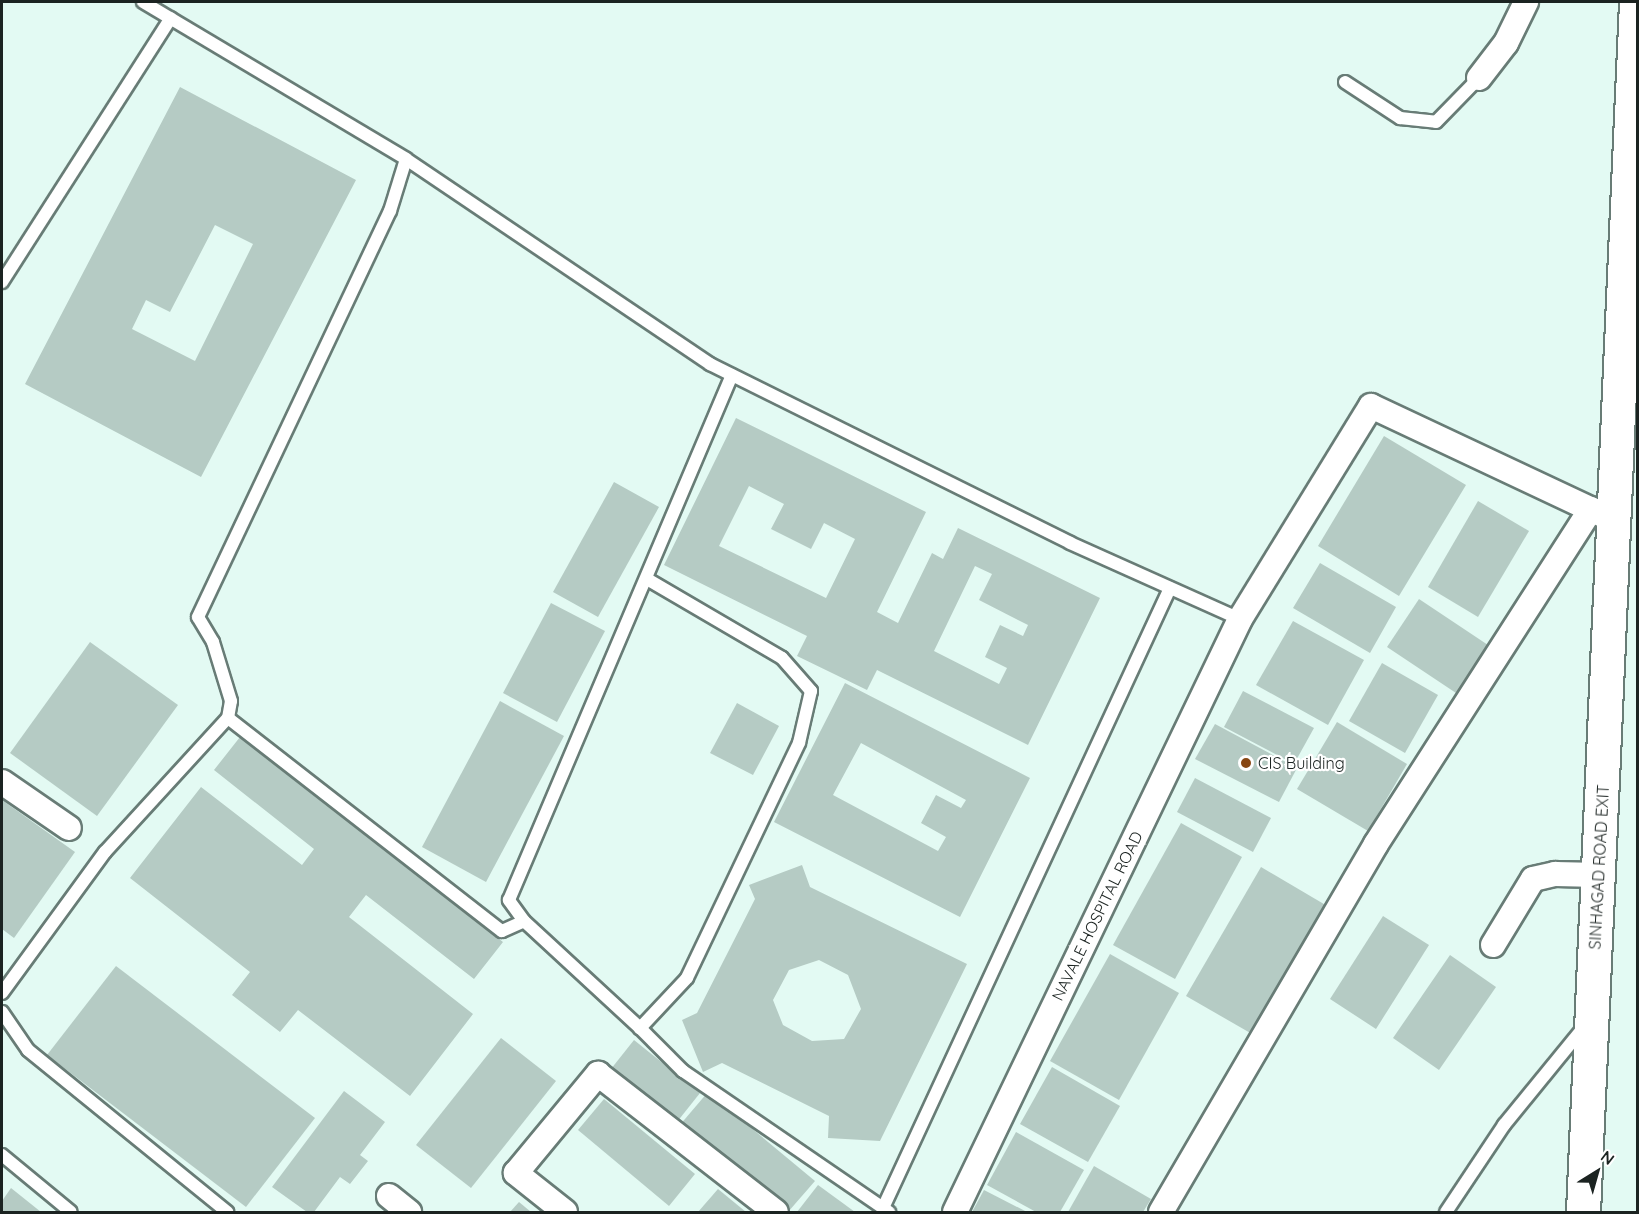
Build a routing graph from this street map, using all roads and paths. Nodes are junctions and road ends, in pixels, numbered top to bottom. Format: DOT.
graph roads {
  1 [pos="143,2"];
  2 [pos="1526,2"];
  3 [pos="1636,2"];
  4 [pos="171,18"];
  5 [pos="1479,78"];
  6 [pos="1344,82"];
  7 [pos="406,159"];
  8 [pos="2,282"];
  9 [pos="732,375"];
  10 [pos="1603,515"];
  11 [pos="647,579"];
  12 [pos="1170,588"];
  13 [pos="1240,619"];
  14 [pos="228,718"];
  15 [pos="2,782"];
  16 [pos="69,828"];
  17 [pos="1599,875"];
  18 [pos="524,921"];
  19 [pos="1493,945"];
  20 [pos="2,993"];
  21 [pos="2,1012"];
  22 [pos="1592,1017"];
  23 [pos="640,1028"];
  24 [pos="2,1155"];
  25 [pos="389,1196"];
  26 [pos="886,1210"];
  27 [pos="71,1212"];
  28 [pos="227,1212"];
  29 [pos="410,1212"];
  30 [pos="565,1212"];
  31 [pos="776,1212"];
  32 [pos="954,1212"];
  33 [pos="1161,1212"];
  34 [pos="1446,1212"];
  35 [pos="1583,1212"];
  1 -- 4 [label="lane"];
  2 -- 5 [label="street"];
  3 -- 10 [label="street, SINHAGAD ROAD EXIT"];
  4 -- 7 [label="lane"];
  4 -- 8 [label="lane"];
  5 -- 6 [label="lane"];
  7 -- 9 [label="lane"];
  7 -- 14 [label="lane"];
  9 -- 11 [label="lane"];
  9 -- 12 [label="lane"];
  10 -- 13 [label="street, NAVALE HOSPITAL ROAD"];
  10 -- 17 [label="street, SINHAGAD ROAD EXIT"];
  10 -- 33 [label="street"];
  11 -- 18 [label="lane"];
  11 -- 23 [label="lane"];
  12 -- 13 [label="lane"];
  12 -- 26 [label="lane"];
  13 -- 32 [label="street, NAVALE HOSPITAL ROAD"];
  14 -- 18 [label="lane"];
  14 -- 20 [label="lane"];
  15 -- 16 [label="street"];
  17 -- 19 [label="street"];
  17 -- 22 [label="street, SINHAGAD ROAD EXIT"];
  18 -- 23 [label="lane"];
  21 -- 28 [label="lane"];
  22 -- 34 [label="lane"];
  22 -- 35 [label="street, SINHAGAD ROAD EXIT"];
  23 -- 26 [label="lane"];
  24 -- 27 [label="lane"];
  25 -- 29 [label="street"];
  30 -- 31 [label="street"];
}
